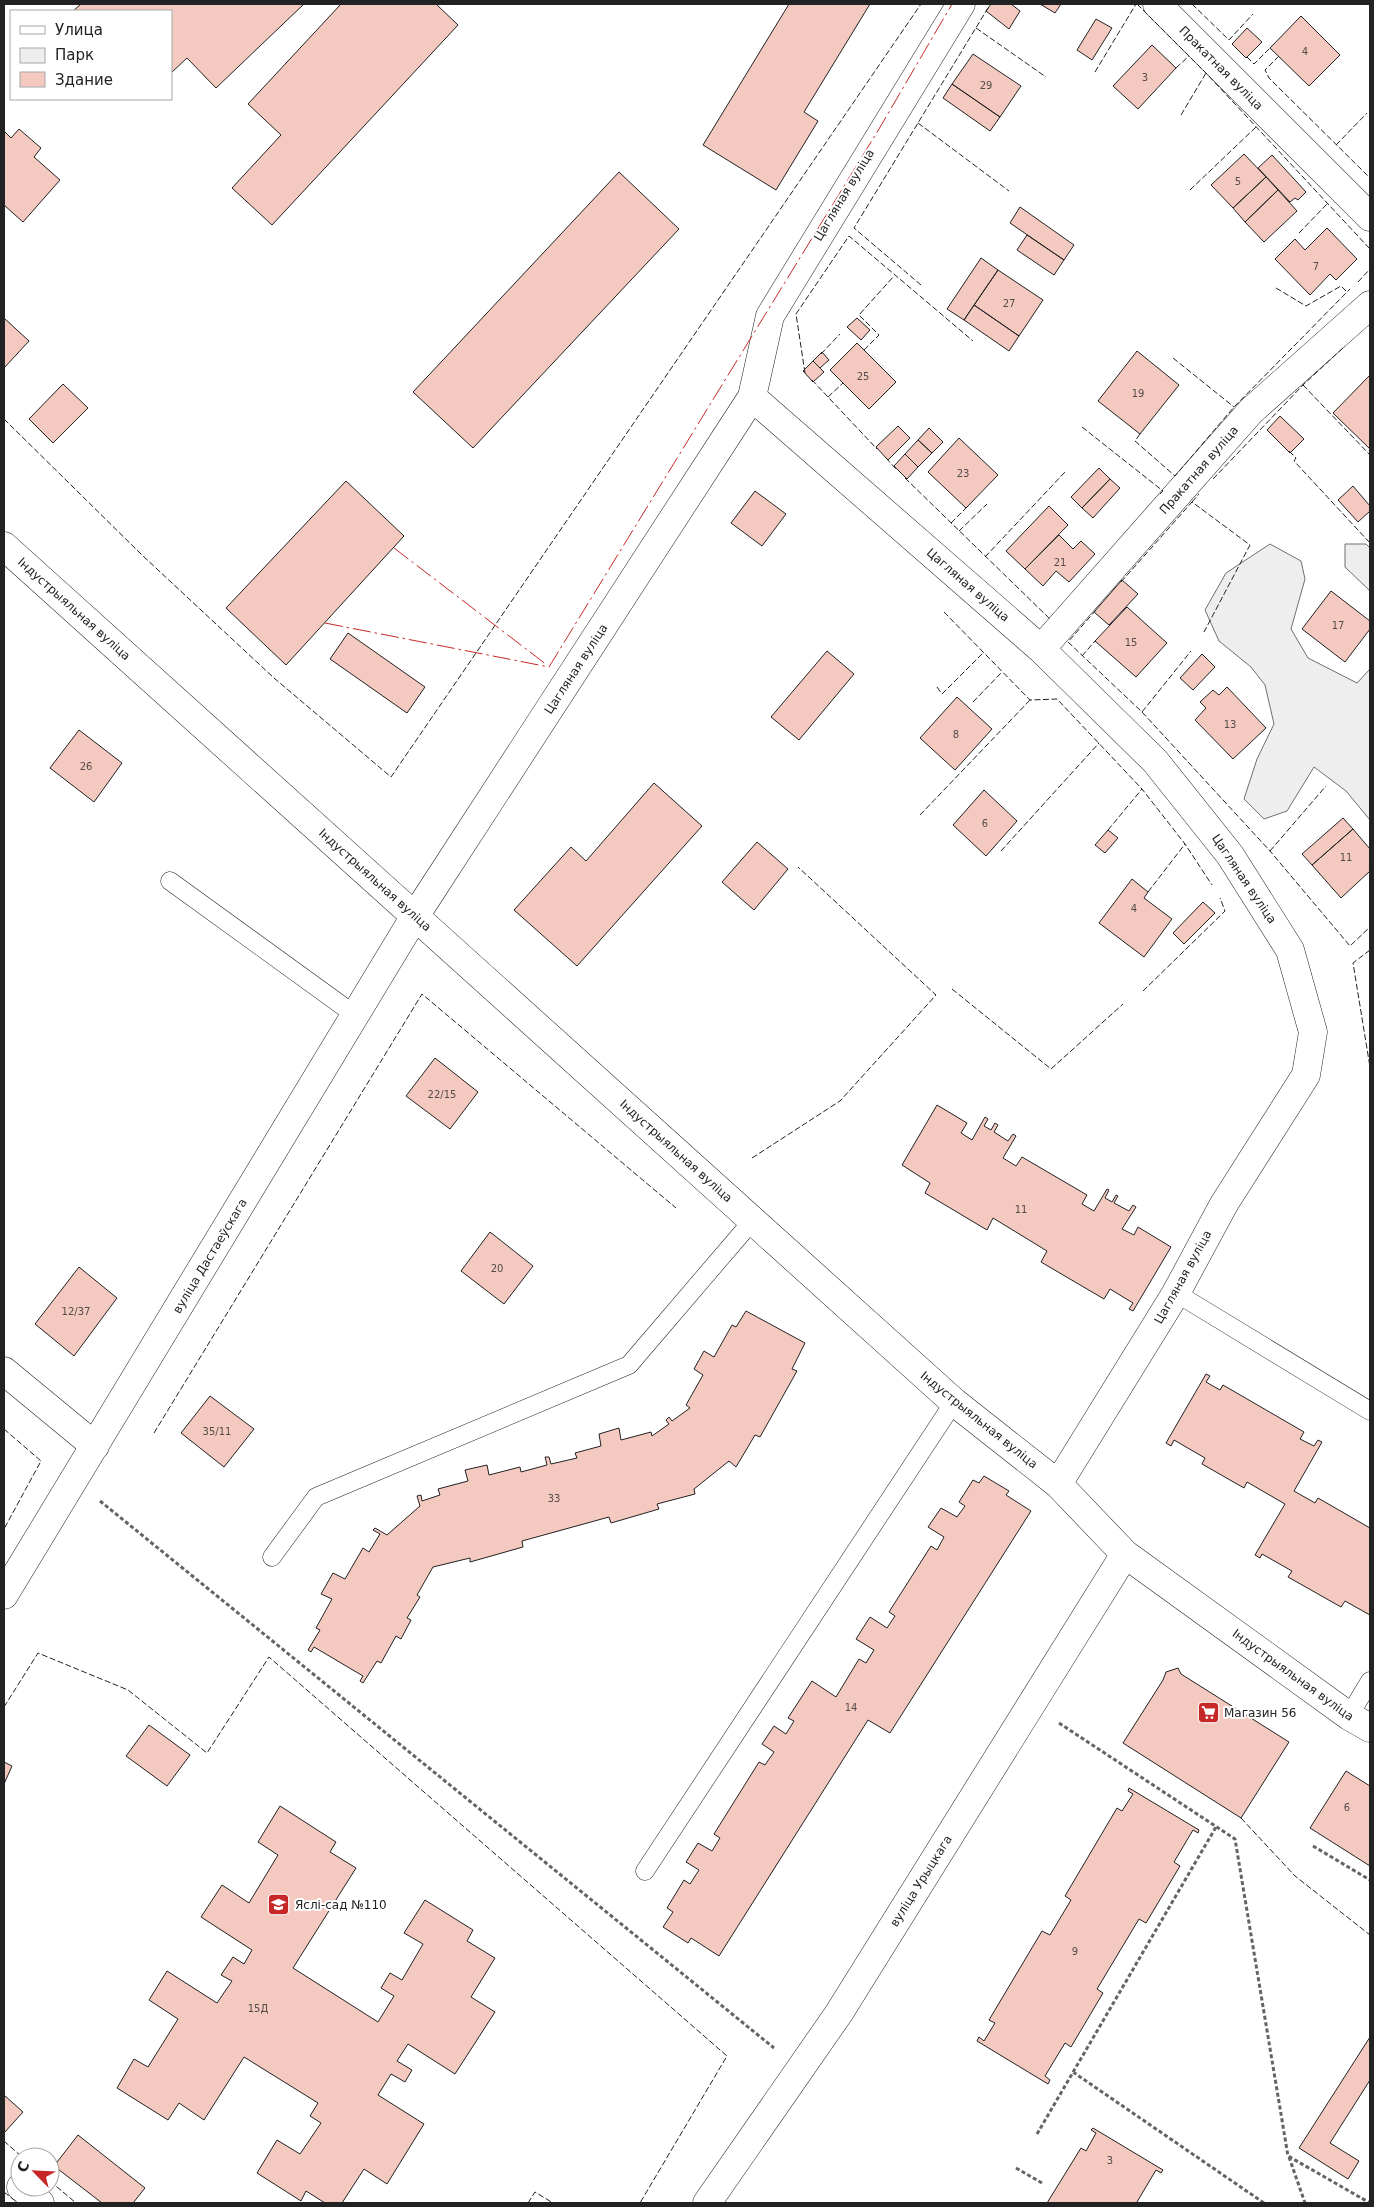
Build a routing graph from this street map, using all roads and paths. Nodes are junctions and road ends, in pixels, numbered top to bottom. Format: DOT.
graph roads {
  1 [pos="961,4"];
  2 [pos="1157,4"];
  3 [pos="1370,217"];
  4 [pos="1370,305"];
  5 [pos="752,396"];
  6 [pos="4,546"];
  7 [pos="1040,649"];
  8 [pos="170,881"];
  9 [pos="416,916"];
  10 [pos="355,1015"];
  11 [pos="752,1220"];
  12 [pos="1176,1292"];
  13 [pos="4,1371"];
  14 [pos="954,1402"];
  15 [pos="1370,1411"];
  16 [pos="95,1446"];
  17 [pos="74,1480"];
  18 [pos="1058,1484"];
  19 [pos="1125,1554"];
  20 [pos="272,1557"];
  21 [pos="4,1595"];
  22 [pos="1370,1681"];
  23 [pos="1031,1704"];
  24 [pos="1360,1722"];
  25 [pos="1216,1827"];
  26 [pos="1313,1846"];
  27 [pos="645,1871"];
  28 [pos="1370,1880"];
  29 [pos="800,2068"];
  30 [pos="1073,2072"];
  31 [pos="1037,2134"];
  32 [pos="1288,2156"];
  33 [pos="1016,2168"];
  34 [pos="1042,2183"];
  35 [pos="708,2203"];
  36 [pos="1264,2203"];
  37 [pos="1305,2203"];
  38 [pos="1370,2203"];
  1 -- 5 [label="street, Цагляная вуліца"];
  2 -- 3 [label="street, Пракатная вуліца"];
  4 -- 7 [label="street, Пракатная вуліца"];
  5 -- 7 [label="street, Цагляная вуліца"];
  5 -- 9 [label="street, Цагляная вуліца"];
  6 -- 9 [label="street, Індустрыяльная вуліца"];
  7 -- 12 [label="street, Цагляная вуліца"];
  8 -- 10 [label="lane"];
  9 -- 10 [label="street, вуліца Дастаеўскага"];
  9 -- 11 [label="street, Індустрыяльная вуліца"];
  10 -- 16 [label="street, вуліца Дастаеўскага"];
  11 -- 14 [label="street, Індустрыяльная вуліца"];
  11 -- 20 [label="lane"];
  12 -- 15 [label="lane"];
  12 -- 18 [label="street, Цагляная вуліца"];
  13 -- 16 [label="street"];
  14 -- 18 [label="street, Індустрыяльная вуліца"];
  14 -- 27 [label="lane"];
  16 -- 17 [label="street, вуліца Дастаеўскага"];
  17 -- 21 [label="street, вуліца Дастаеўскага"];
  17 -- 29 [label="path"];
  18 -- 19 [label="street, Індустрыяльная вуліца"];
  19 -- 23 [label="street, вуліца Урыцкага"];
  19 -- 24 [label="street, Індустрыяльная вуліца"];
  22 -- 24 [label="lane"];
  23 -- 25 [label="path"];
  23 -- 29 [label="street, вуліца Урыцкага"];
  25 -- 30 [label="path"];
  25 -- 32 [label="path"];
  26 -- 28 [label="path"];
  29 -- 35 [label="street, вуліца Урыцкага"];
  30 -- 31 [label="path"];
  30 -- 36 [label="path"];
  32 -- 37 [label="path"];
  32 -- 38 [label="path"];
  33 -- 34 [label="path"];
}
